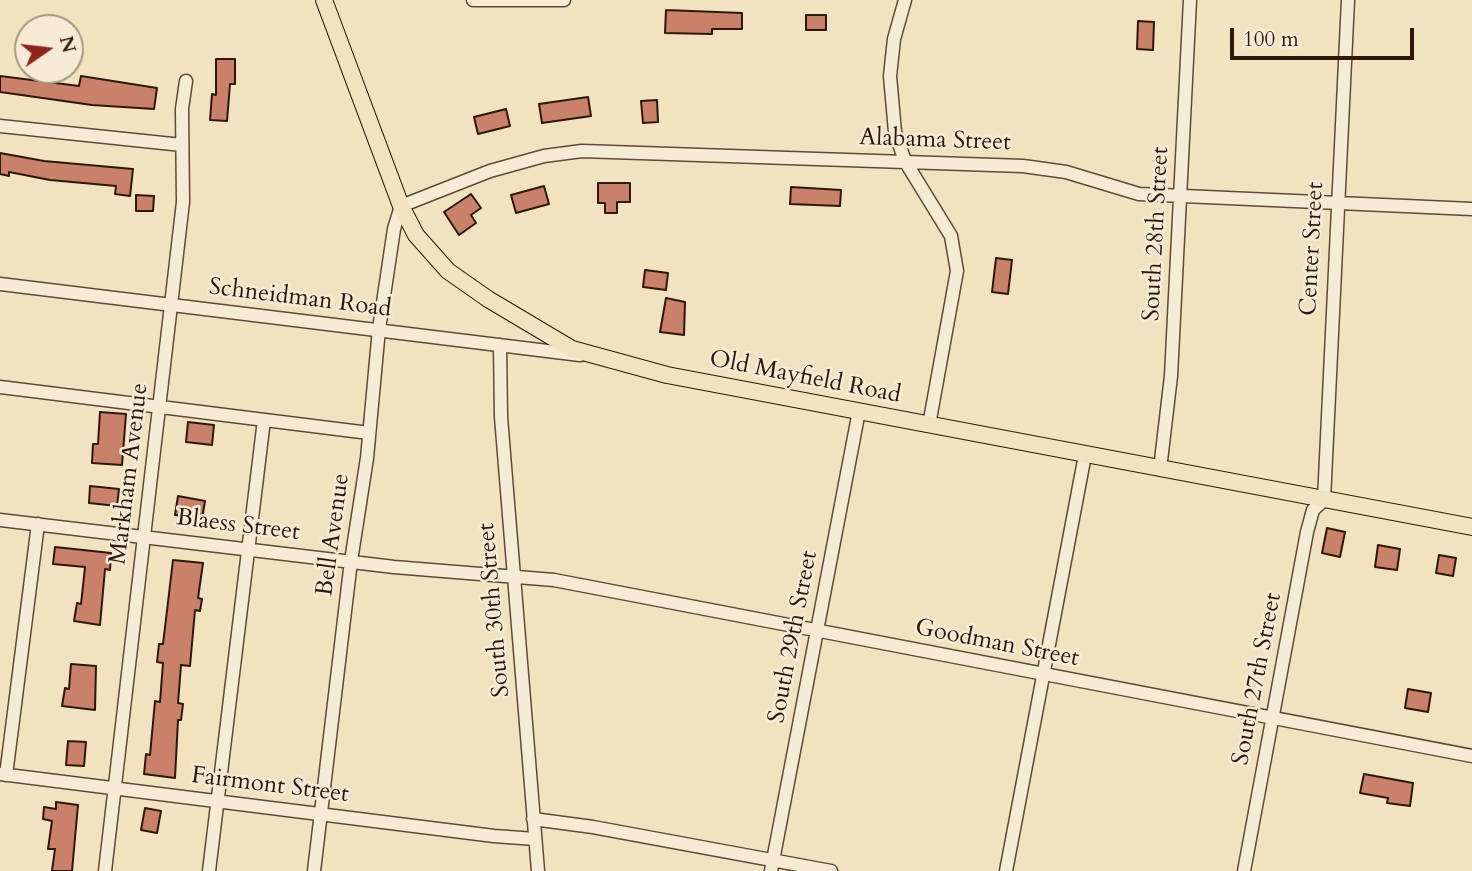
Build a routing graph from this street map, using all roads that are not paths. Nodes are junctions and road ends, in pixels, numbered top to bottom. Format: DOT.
graph roads {
  1 [pos="324,0"];
  2 [pos="474,0"];
  3 [pos="564,0"];
  4 [pos="905,0"];
  5 [pos="1190,0"];
  6 [pos="1348,0"];
  7 [pos="186,81"];
  8 [pos="0,126"];
  9 [pos="182,145"];
  10 [pos="905,161"];
  11 [pos="1179,197"];
  12 [pos="1336,201"];
  13 [pos="401,206"];
  14 [pos="1472,209"];
  15 [pos="0,285"];
  16 [pos="172,304"];
  17 [pos="379,330"];
  18 [pos="500,345"];
  19 [pos="595,356"];
  20 [pos="0,387"];
  21 [pos="159,405"];
  22 [pos="859,411"];
  23 [pos="264,420"];
  24 [pos="929,425"];
  25 [pos="369,433"];
  26 [pos="1085,454"];
  27 [pos="1160,468"];
  28 [pos="1324,500"];
  29 [pos="0,520"];
  30 [pos="38,524"];
  31 [pos="1472,527"];
  32 [pos="144,535"];
  33 [pos="248,548"];
  34 [pos="351,561"];
  35 [pos="513,575"];
  36 [pos="817,631"];
  37 [pos="1042,674"];
  38 [pos="1272,717"];
  39 [pos="1472,756"];
  40 [pos="3,775"];
  41 [pos="114,789"];
  42 [pos="219,800"];
  43 [pos="321,814"];
  44 [pos="534,819"];
  45 [pos="535,839"];
  46 [pos="772,866"];
  47 [pos="104,871"];
  48 [pos="209,871"];
  49 [pos="314,871"];
  50 [pos="537,871"];
  51 [pos="831,871"];
  52 [pos="1006,871"];
  53 [pos="1244,871"];
  1 -- 13 [label="main road, Old Mayfield Road"];
  2 -- 3 [label="street"];
  4 -- 10 [label="street"];
  5 -- 11 [label="street, South 28th Street"];
  6 -- 12 [label="street, Center Street"];
  7 -- 9 [label="street, Markham Avenue"];
  8 -- 9 [label="street"];
  9 -- 16 [label="street, Markham Avenue"];
  10 -- 11 [label="street, Alabama Street"];
  10 -- 13 [label="street, Alabama Street"];
  10 -- 24 [label="street"];
  11 -- 12 [label="street, Alabama Street"];
  11 -- 27 [label="street, South 28th Street"];
  12 -- 14 [label="street, Alabama Street"];
  12 -- 28 [label="street, Center Street"];
  13 -- 17 [label="street, Bell Avenue"];
  13 -- 19 [label="main road, Old Mayfield Road"];
  15 -- 16 [label="street, Schneidman Road"];
  16 -- 17 [label="street, Schneidman Road"];
  16 -- 21 [label="street, Markham Avenue"];
  17 -- 18 [label="street, Schneidman Road"];
  17 -- 25 [label="street, Bell Avenue"];
  18 -- 19 [label="street, Schneidman Road"];
  18 -- 35 [label="street, South 30th Street"];
  19 -- 22 [label="main road, Old Mayfield Road"];
  20 -- 21 [label="street"];
  21 -- 23 [label="street"];
  21 -- 32 [label="street, Markham Avenue"];
  22 -- 24 [label="main road, Old Mayfield Road"];
  22 -- 36 [label="street, South 29th Street"];
  23 -- 25 [label="street"];
  23 -- 33 [label="street"];
  24 -- 26 [label="main road, Old Mayfield Road"];
  25 -- 34 [label="street, Bell Avenue"];
  26 -- 27 [label="main road, Old Mayfield Road"];
  26 -- 37 [label="street"];
  27 -- 28 [label="main road, Old Mayfield Road"];
  28 -- 31 [label="main road, Old Mayfield Road"];
  28 -- 38 [label="street, South 27th Street"];
  29 -- 30 [label="street, Blaess Street"];
  30 -- 32 [label="street, Blaess Street"];
  30 -- 40 [label="street"];
  32 -- 33 [label="street, Blaess Street"];
  32 -- 41 [label="street, Markham Avenue"];
  33 -- 34 [label="street, Blaess Street"];
  33 -- 42 [label="street"];
  34 -- 35 [label="street, Blaess Street"];
  34 -- 43 [label="street, Bell Avenue"];
  35 -- 36 [label="street, Goodman Street"];
  35 -- 44 [label="street, South 30th Street"];
  36 -- 37 [label="street, Goodman Street"];
  36 -- 46 [label="street, South 29th Street"];
  37 -- 38 [label="street, Goodman Street"];
  37 -- 52 [label="street"];
  38 -- 39 [label="street, Goodman Street"];
  38 -- 53 [label="street, South 27th Street"];
  40 -- 41 [label="street, Fairmont Street"];
  41 -- 42 [label="street, Fairmont Street"];
  41 -- 47 [label="street, Markham Avenue"];
  42 -- 43 [label="street, Fairmont Street"];
  42 -- 48 [label="street"];
  43 -- 45 [label="street, Fairmont Street"];
  43 -- 49 [label="street, Bell Avenue"];
  44 -- 45 [label="street, South 30th Street"];
  44 -- 46 [label="street"];
  45 -- 50 [label="street, South 30th Street"];
  46 -- 51 [label="street"];
}
